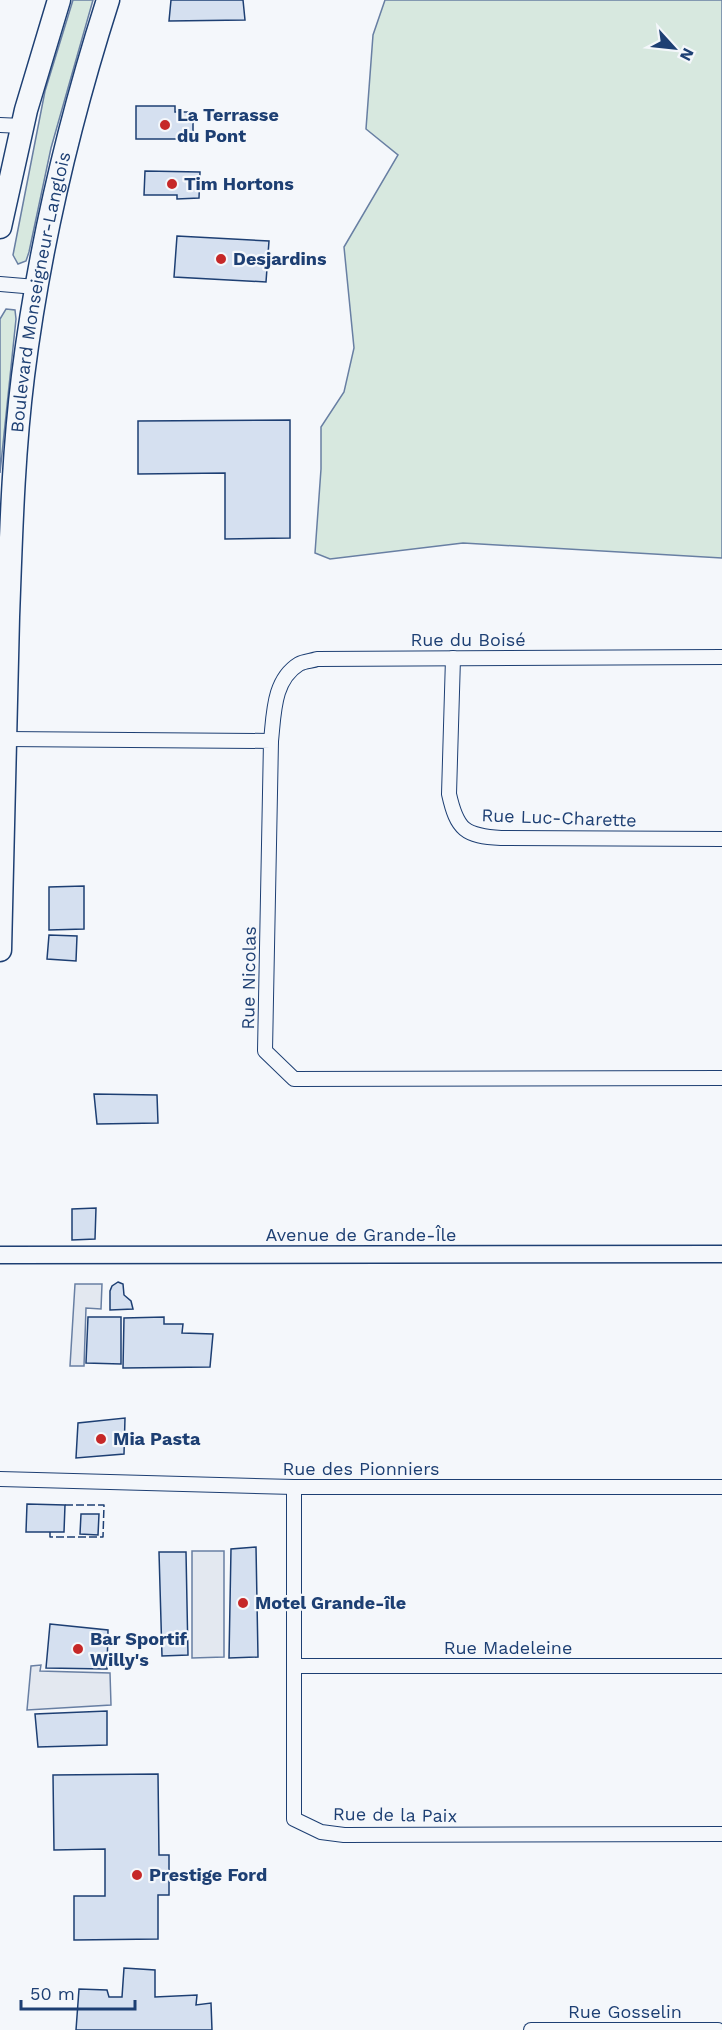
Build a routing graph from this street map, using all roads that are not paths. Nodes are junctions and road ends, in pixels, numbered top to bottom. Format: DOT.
graph roads {
  1 [pos="59,0"];
  2 [pos="108,0"];
  3 [pos="11,125"];
  4 [pos="0,226"];
  5 [pos="0,284"];
  6 [pos="36,287"];
  7 [pos="5,563"];
  8 [pos="722,657"];
  9 [pos="453,658"];
  10 [pos="5,739"];
  11 [pos="272,741"];
  12 [pos="722,839"];
  13 [pos="0,950"];
  14 [pos="722,1078"];
  15 [pos="722,1254"];
  16 [pos="0,1255"];
  17 [pos="0,1479"];
  18 [pos="294,1487"];
  19 [pos="722,1487"];
  20 [pos="294,1666"];
  21 [pos="722,1666"];
  22 [pos="722,1834"];
  23 [pos="634,2029"];
  24 [pos="531,2030"];
  25 [pos="718,2030"];
  1 -- 3 [label="highway"];
  2 -- 6 [label="highway, Boulevard Monseigneur-Langlois"];
  3 -- 4 [label="highway"];
  5 -- 6 [label="street"];
  6 -- 7 [label="highway, Boulevard Monseigneur-Langlois"];
  7 -- 10 [label="highway, Boulevard Monseigneur-Langlois"];
  8 -- 9 [label="street, Rue du Boisé"];
  9 -- 11 [label="street, Rue du Boisé"];
  9 -- 12 [label="street, Rue Luc-Charette"];
  10 -- 11 [label="street"];
  10 -- 13 [label="highway, Boulevard Monseigneur-Langlois"];
  11 -- 14 [label="street, Rue Nicolas"];
  15 -- 16 [label="street, Avenue de Grande-Île"];
  17 -- 18 [label="street, Rue des Pionniers"];
  18 -- 19 [label="street, Rue des Pionniers"];
  18 -- 20 [label="street, Rue de la Paix"];
  20 -- 21 [label="street, Rue Madeleine"];
  20 -- 22 [label="street, Rue de la Paix"];
  23 -- 24 [label="street, Rue Gosselin"];
  23 -- 25 [label="street, Rue Gosselin"];
}
